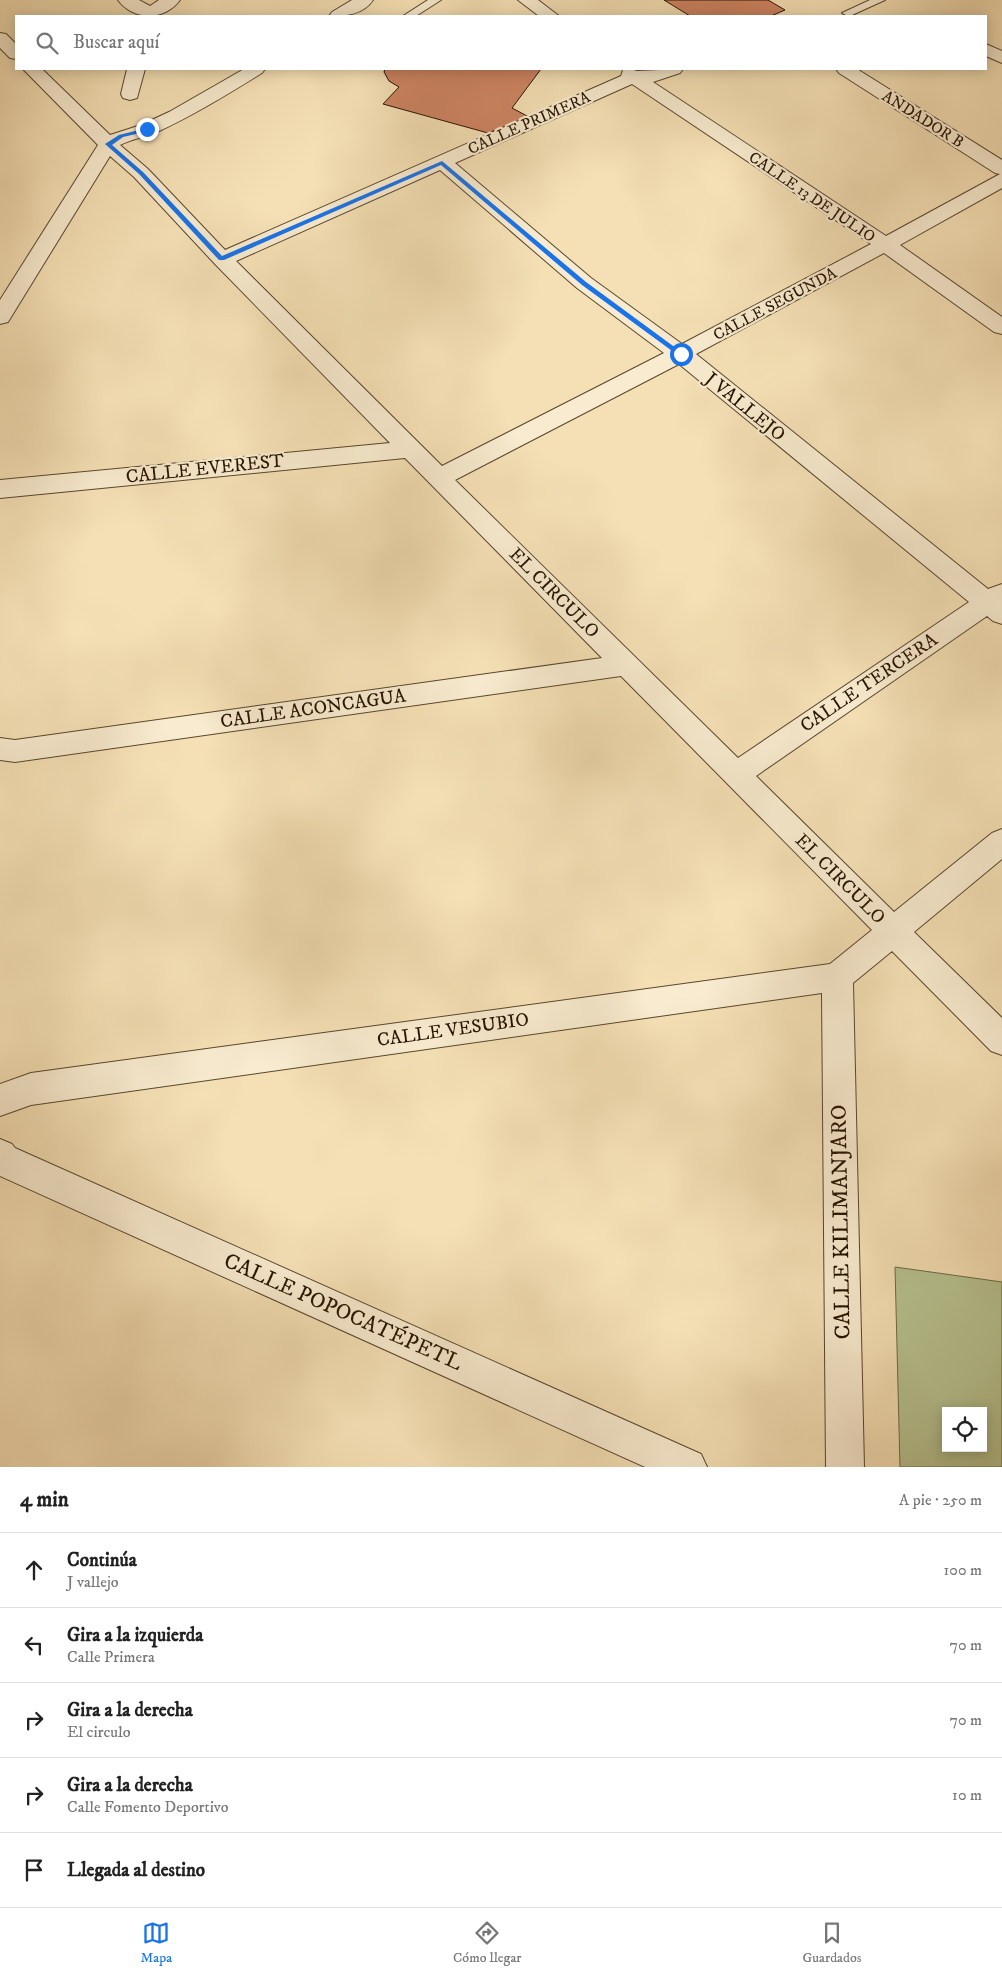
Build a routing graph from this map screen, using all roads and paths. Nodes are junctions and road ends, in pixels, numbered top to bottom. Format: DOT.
graph roads {
  1 [pos="127,0"];
  2 [pos="171,0"];
  3 [pos="364,0"];
  4 [pos="436,0"];
  5 [pos="528,0"];
  6 [pos="880,0"];
  7 [pos="848,13"];
  8 [pos="150,15"];
  9 [pos="340,15"];
  10 [pos="411,15"];
  11 [pos="549,15"];
  12 [pos="0,38"];
  13 [pos="987,50"];
  14 [pos="15,53"];
  15 [pos="1002,58"];
  16 [pos="33,70"];
  17 [pos="136,70"];
  18 [pos="254,70"];
  19 [pos="671,70"];
  20 [pos="847,70"];
  21 [pos="627,73"];
  22 [pos="130,94"];
  23 [pos="108,144"];
  24 [pos="442,162"];
  25 [pos="1002,168"];
  26 [pos="1002,180"];
  27 [pos="886,245"];
  28 [pos="222,259"];
  29 [pos="2,311"];
  30 [pos="1002,327"];
  31 [pos="681,354"];
  32 [pos="410,449"];
  33 [pos="439,478"];
  34 [pos="0,489"];
  35 [pos="997,602"];
  36 [pos="626,665"];
  37 [pos="0,749"];
  38 [pos="736,774"];
  39 [pos="1002,842"];
  40 [pos="892,931"];
  41 [pos="836,977"];
  42 [pos="1002,1040"];
  43 [pos="0,1100"];
  44 [pos="0,1156"];
  45 [pos="688,1467"];
  46 [pos="845,1467"];
  1 -- 8 [label="street"];
  2 -- 8 [label="street"];
  3 -- 9 [label="street"];
  4 -- 10 [label="lane"];
  5 -- 11 [label="street"];
  6 -- 7 [label="lane"];
  12 -- 14 [label="street"];
  13 -- 15 [label="street"];
  16 -- 23 [label="street, EL CIRCULO"];
  17 -- 22 [label="street"];
  18 -- 23 [label="street"];
  19 -- 21 [label="street, CALLE PRIMERA"];
  20 -- 25 [label="street, ANDADOR B"];
  21 -- 24 [label="street, CALLE PRIMERA"];
  21 -- 27 [label="street, CALLE 13 DE JULIO"];
  23 -- 28 [label="street, EL CIRCULO"];
  23 -- 29 [label="street"];
  24 -- 28 [label="street, CALLE PRIMERA"];
  24 -- 31 [label="street, J VALLEJO"];
  26 -- 27 [label="street, CALLE SEGUNDA"];
  27 -- 30 [label="street, CALLE 13 DE JULIO"];
  27 -- 31 [label="street, CALLE SEGUNDA"];
  28 -- 32 [label="street, EL CIRCULO"];
  31 -- 33 [label="street, CALLE SEGUNDA"];
  31 -- 35 [label="street, J VALLEJO"];
  32 -- 33 [label="street, EL CIRCULO"];
  32 -- 34 [label="street, CALLE EVEREST"];
  33 -- 36 [label="street, EL CIRCULO"];
  35 -- 38 [label="street, CALLE TERCERA"];
  36 -- 37 [label="street, CALLE ACONCAGUA"];
  36 -- 38 [label="street, EL CIRCULO"];
  38 -- 40 [label="street, EL CIRCULO"];
  39 -- 40 [label="street"];
  40 -- 41 [label="street"];
  40 -- 42 [label="street, EL CIRCULO"];
  41 -- 43 [label="street, CALLE VESUBIO"];
  41 -- 46 [label="street, CALLE KILIMANJARO"];
  44 -- 45 [label="street, CALLE POPOCATÉPETL"];
}
